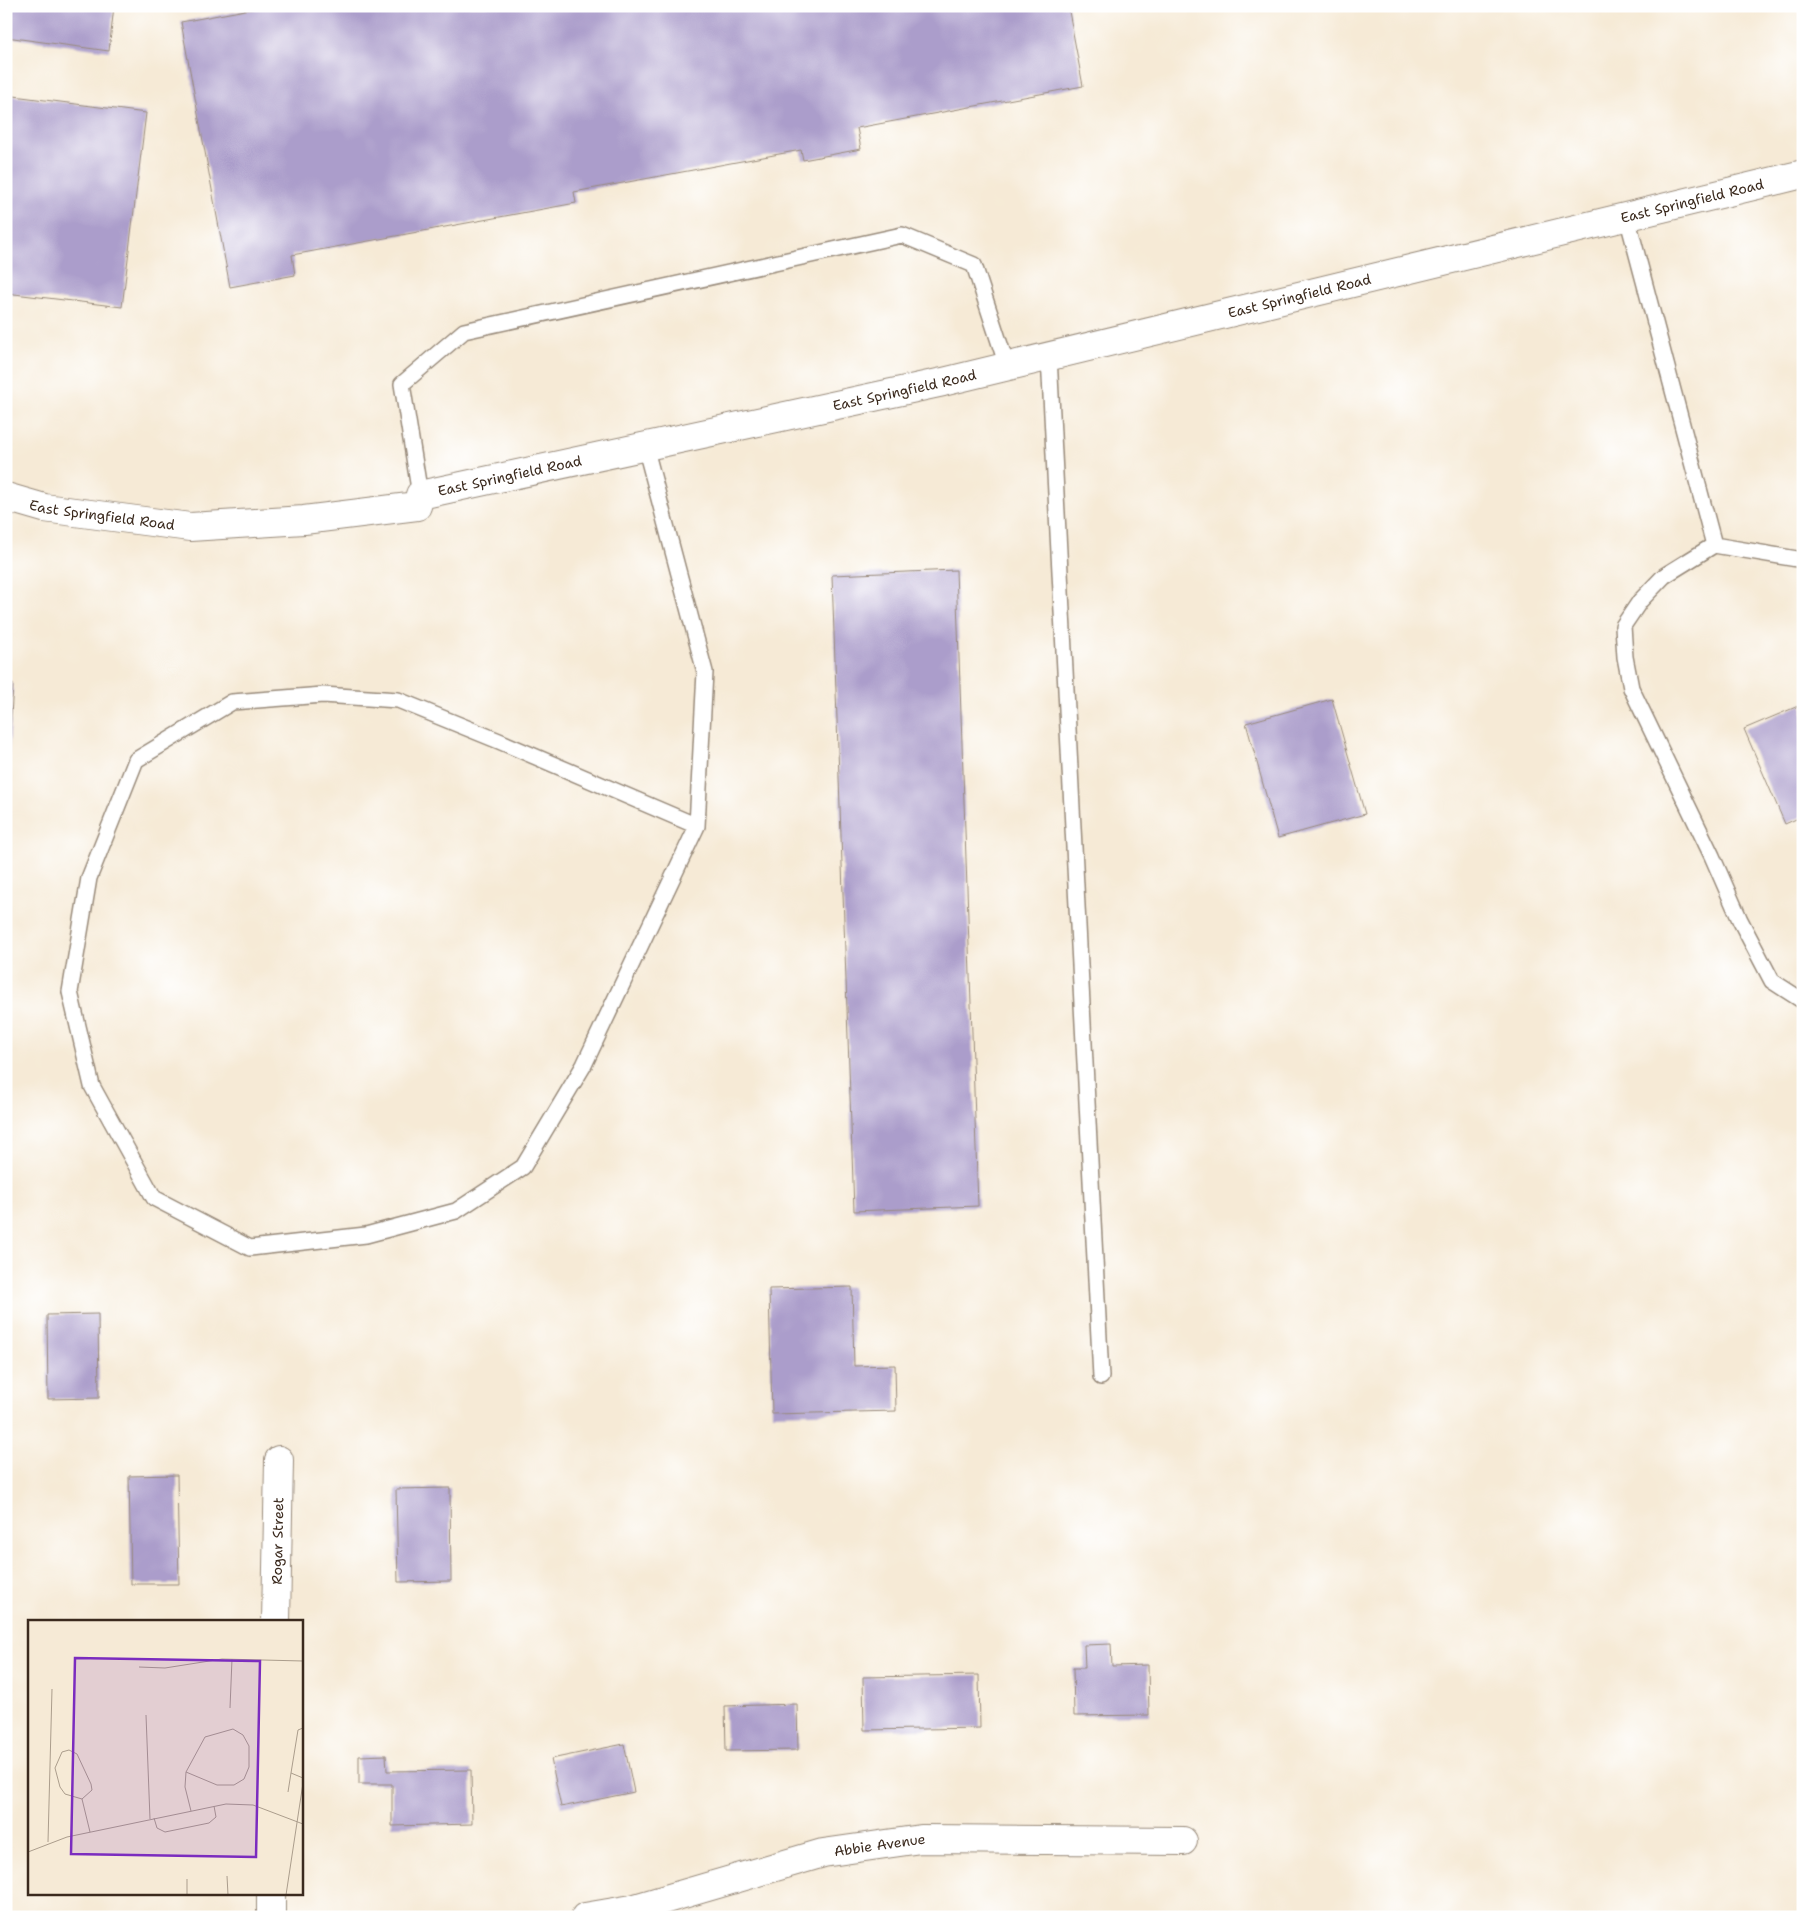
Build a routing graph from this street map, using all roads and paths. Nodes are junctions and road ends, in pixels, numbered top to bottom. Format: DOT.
graph roads {
  1 [pos="1803,174"];
  2 [pos="1627,216"];
  3 [pos="1048,356"];
  4 [pos="1007,366"];
  5 [pos="645,446"];
  6 [pos="420,495"];
  7 [pos="6,497"];
  8 [pos="1714,545"];
  9 [pos="1803,560"];
  10 [pos="697,826"];
  11 [pos="1803,1001"];
  12 [pos="1101,1377"];
  13 [pos="279,1460"];
  14 [pos="276,1620"];
  15 [pos="1183,1840"];
  16 [pos="271,1896"];
  17 [pos="271,1917"];
  18 [pos="585,1917"];
  1 -- 2 [label="street, East Springfield Road"];
  2 -- 3 [label="street, East Springfield Road"];
  2 -- 8 [label="lane"];
  3 -- 4 [label="street, East Springfield Road"];
  3 -- 12 [label="lane"];
  4 -- 5 [label="street, East Springfield Road"];
  4 -- 6 [label="lane"];
  5 -- 6 [label="street, East Springfield Road"];
  5 -- 10 [label="lane"];
  6 -- 7 [label="street, East Springfield Road"];
  8 -- 9 [label="lane"];
  8 -- 11 [label="lane"];
  10 -- 10 [label="lane"];
  13 -- 14 [label="street, Rogar Street"];
  15 -- 18 [label="street, Abbie Avenue"];
  16 -- 17 [label="street"];
}
